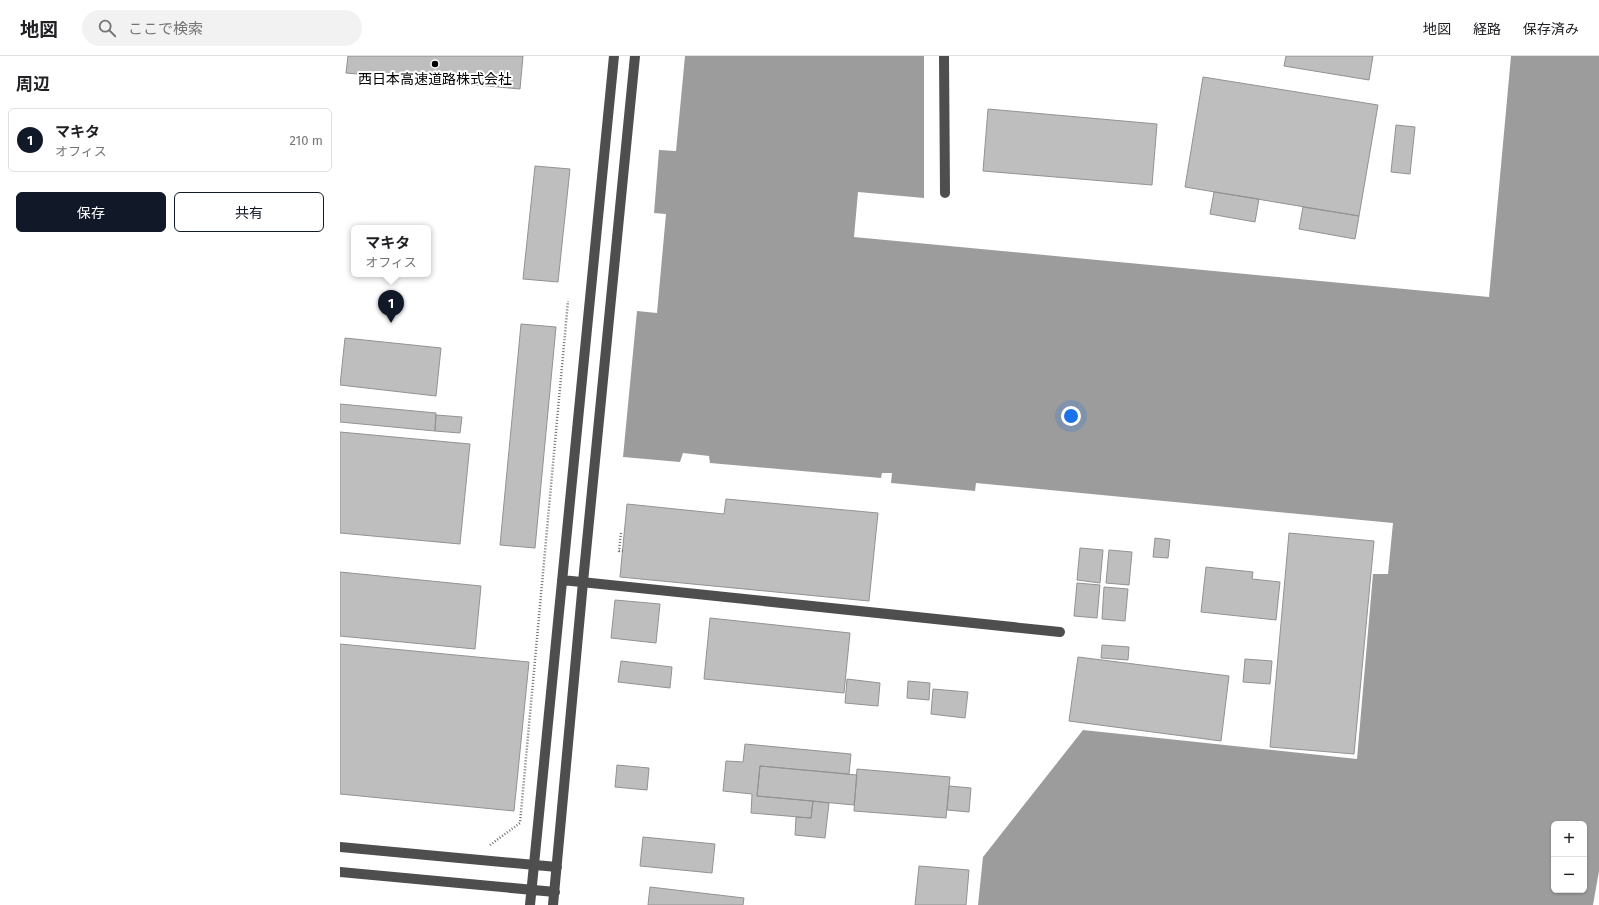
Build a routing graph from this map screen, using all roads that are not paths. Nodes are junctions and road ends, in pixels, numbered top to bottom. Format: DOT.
graph roads {
  1 [pos="614,56"];
  2 [pos="635,56"];
  3 [pos="944,56"];
  4 [pos="945,193"];
  5 [pos="562,580"];
  6 [pos="583,582"];
  7 [pos="1060,632"];
  8 [pos="340,847"];
  9 [pos="533,865"];
  10 [pos="557,868"];
  11 [pos="340,872"];
  12 [pos="531,890"];
  13 [pos="555,892"];
  14 [pos="530,905"];
  15 [pos="553,905"];
  1 -- 5 [label="street"];
  2 -- 6 [label="street"];
  3 -- 4 [label="street"];
  5 -- 6 [label="street"];
  5 -- 9 [label="street"];
  6 -- 7 [label="street"];
  6 -- 10 [label="street"];
  8 -- 9 [label="street"];
  9 -- 10 [label="street"];
  9 -- 12 [label="street"];
  10 -- 13 [label="street"];
  11 -- 12 [label="street"];
  12 -- 13 [label="street"];
  12 -- 14 [label="street"];
  13 -- 15 [label="street"];
}
